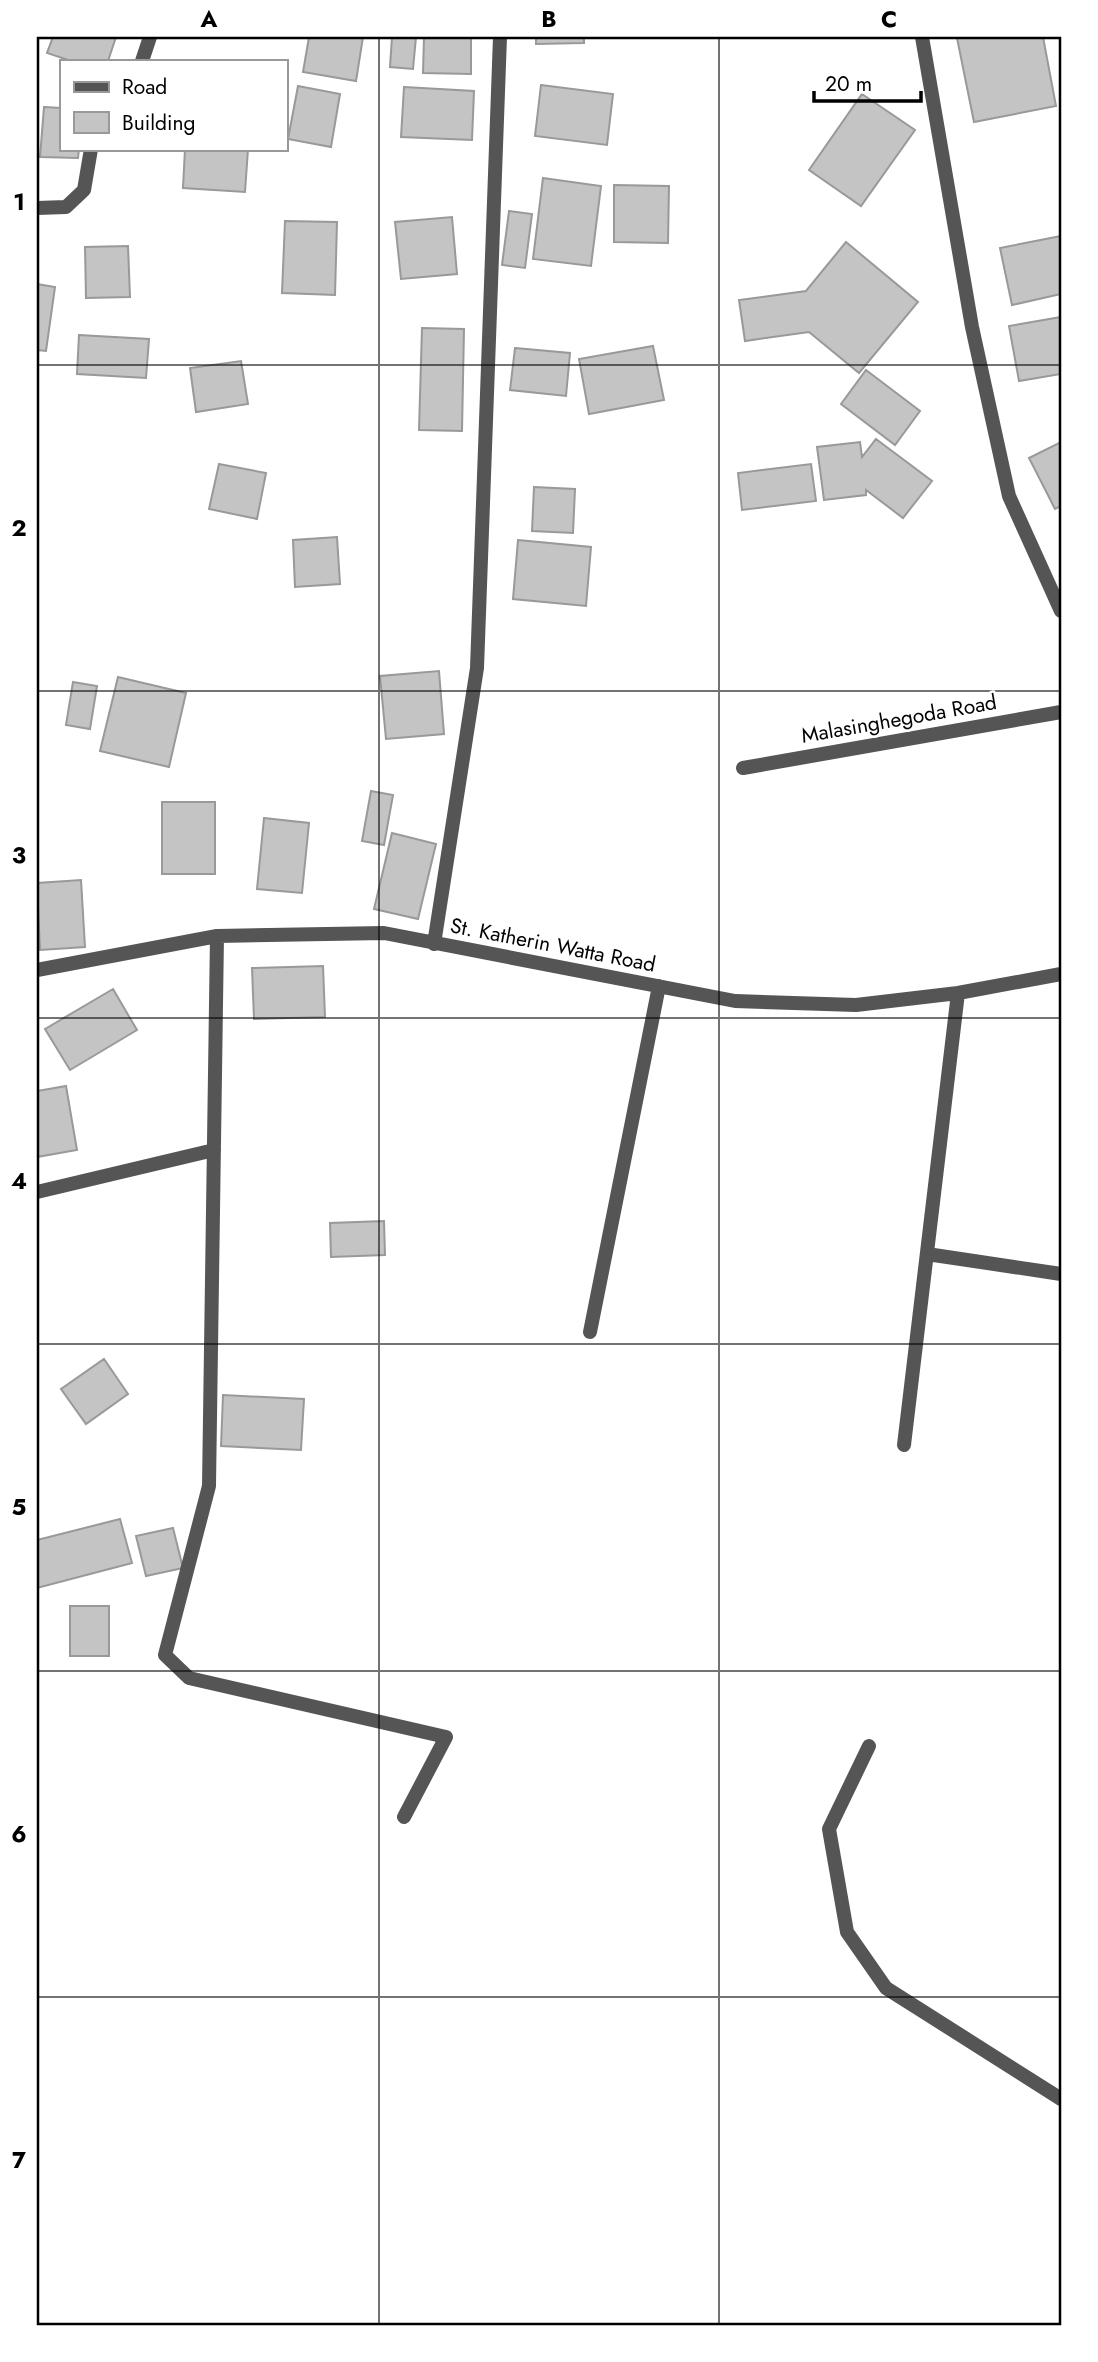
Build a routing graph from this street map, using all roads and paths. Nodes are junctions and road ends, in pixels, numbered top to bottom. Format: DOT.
graph roads {
  1 [pos="150,37"];
  2 [pos="500,37"];
  3 [pos="922,37"];
  4 [pos="142,60"];
  5 [pos="91,150"];
  6 [pos="37,208"];
  7 [pos="1061,611"];
  8 [pos="1061,712"];
  9 [pos="743,768"];
  10 [pos="216,936"];
  11 [pos="434,944"];
  12 [pos="37,970"];
  13 [pos="1061,974"];
  14 [pos="659,986"];
  15 [pos="958,993"];
  16 [pos="214,1150"];
  17 [pos="37,1192"];
  18 [pos="927,1254"];
  19 [pos="1061,1274"];
  20 [pos="590,1332"];
  21 [pos="904,1445"];
  22 [pos="869,1746"];
  23 [pos="404,1817"];
  24 [pos="1061,2099"];
  1 -- 4 [label="street"];
  2 -- 11 [label="street"];
  3 -- 7 [label="street"];
  5 -- 6 [label="street"];
  8 -- 9 [label="street, Malasinghegoda Road"];
  10 -- 11 [label="street, St. Katherin Watta Road"];
  10 -- 12 [label="street, St. Katherin Watta Road"];
  10 -- 16 [label="street"];
  11 -- 14 [label="street, St. Katherin Watta Road"];
  13 -- 15 [label="street, St. Katherin Watta Road"];
  14 -- 15 [label="street, St. Katherin Watta Road"];
  14 -- 20 [label="street"];
  15 -- 18 [label="street"];
  16 -- 17 [label="street"];
  16 -- 23 [label="street"];
  18 -- 19 [label="street"];
  18 -- 21 [label="street"];
  22 -- 24 [label="street"];
}
